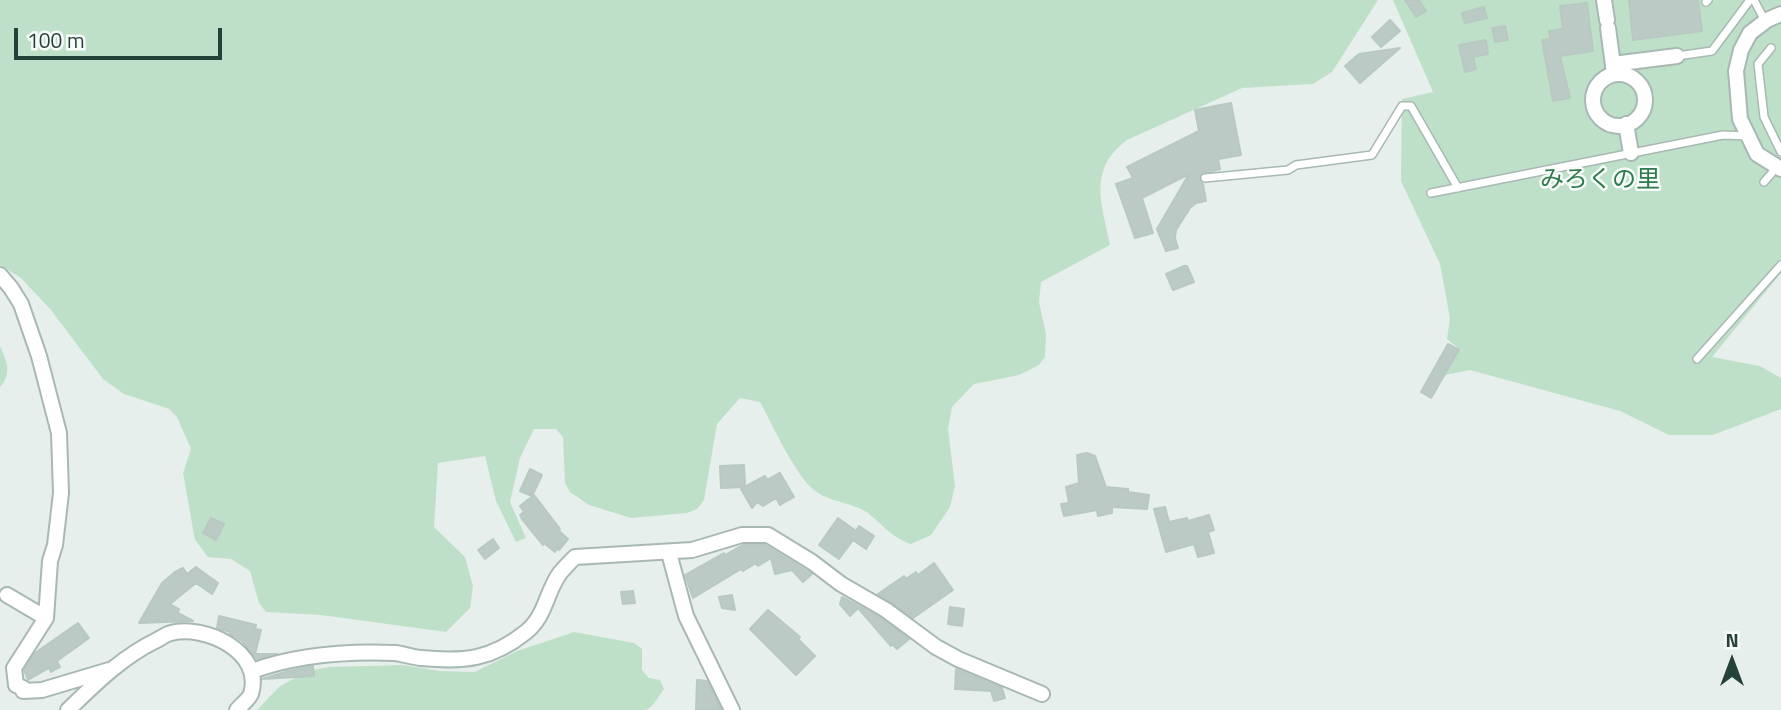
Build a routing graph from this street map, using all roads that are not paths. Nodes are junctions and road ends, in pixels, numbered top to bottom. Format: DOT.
graph roads {
  1 [pos="1604,0"];
  2 [pos="1752,0"];
  3 [pos="1781,13"];
  4 [pos="1765,21"];
  5 [pos="1771,48"];
  6 [pos="1677,56"];
  7 [pos="1614,69"];
  8 [pos="1626,124"];
  9 [pos="1749,136"];
  10 [pos="1631,153"];
  11 [pos="1780,162"];
  12 [pos="1205,178"];
  13 [pos="1764,182"];
  14 [pos="1458,188"];
  15 [pos="1431,193"];
  16 [pos="1781,265"];
  17 [pos="0,275"];
  18 [pos="1697,359"];
  19 [pos="669,553"];
  20 [pos="7,596"];
  21 [pos="46,618"];
  22 [pos="109,670"];
  23 [pos="252,671"];
  24 [pos="1041,694"];
  25 [pos="68,710"];
  26 [pos="237,710"];
  27 [pos="732,710"];
  1 -- 7 [label="street"];
  2 -- 4 [label="lane"];
  2 -- 6 [label="lane"];
  3 -- 4 [label="street"];
  4 -- 9 [label="street"];
  5 -- 11 [label="lane"];
  6 -- 7 [label="street"];
  7 -- 8 [label="street"];
  7 -- 8 [label="street"];
  8 -- 10 [label="street"];
  9 -- 10 [label="lane"];
  9 -- 11 [label="street"];
  10 -- 14 [label="lane"];
  11 -- 13 [label="lane"];
  12 -- 14 [label="lane"];
  14 -- 15 [label="lane"];
  16 -- 18 [label="lane"];
  17 -- 21 [label="street"];
  19 -- 23 [label="street"];
  19 -- 24 [label="street"];
  19 -- 27 [label="street"];
  20 -- 21 [label="street"];
  21 -- 22 [label="street"];
  22 -- 23 [label="street"];
  22 -- 25 [label="street"];
  23 -- 26 [label="street"];
}
